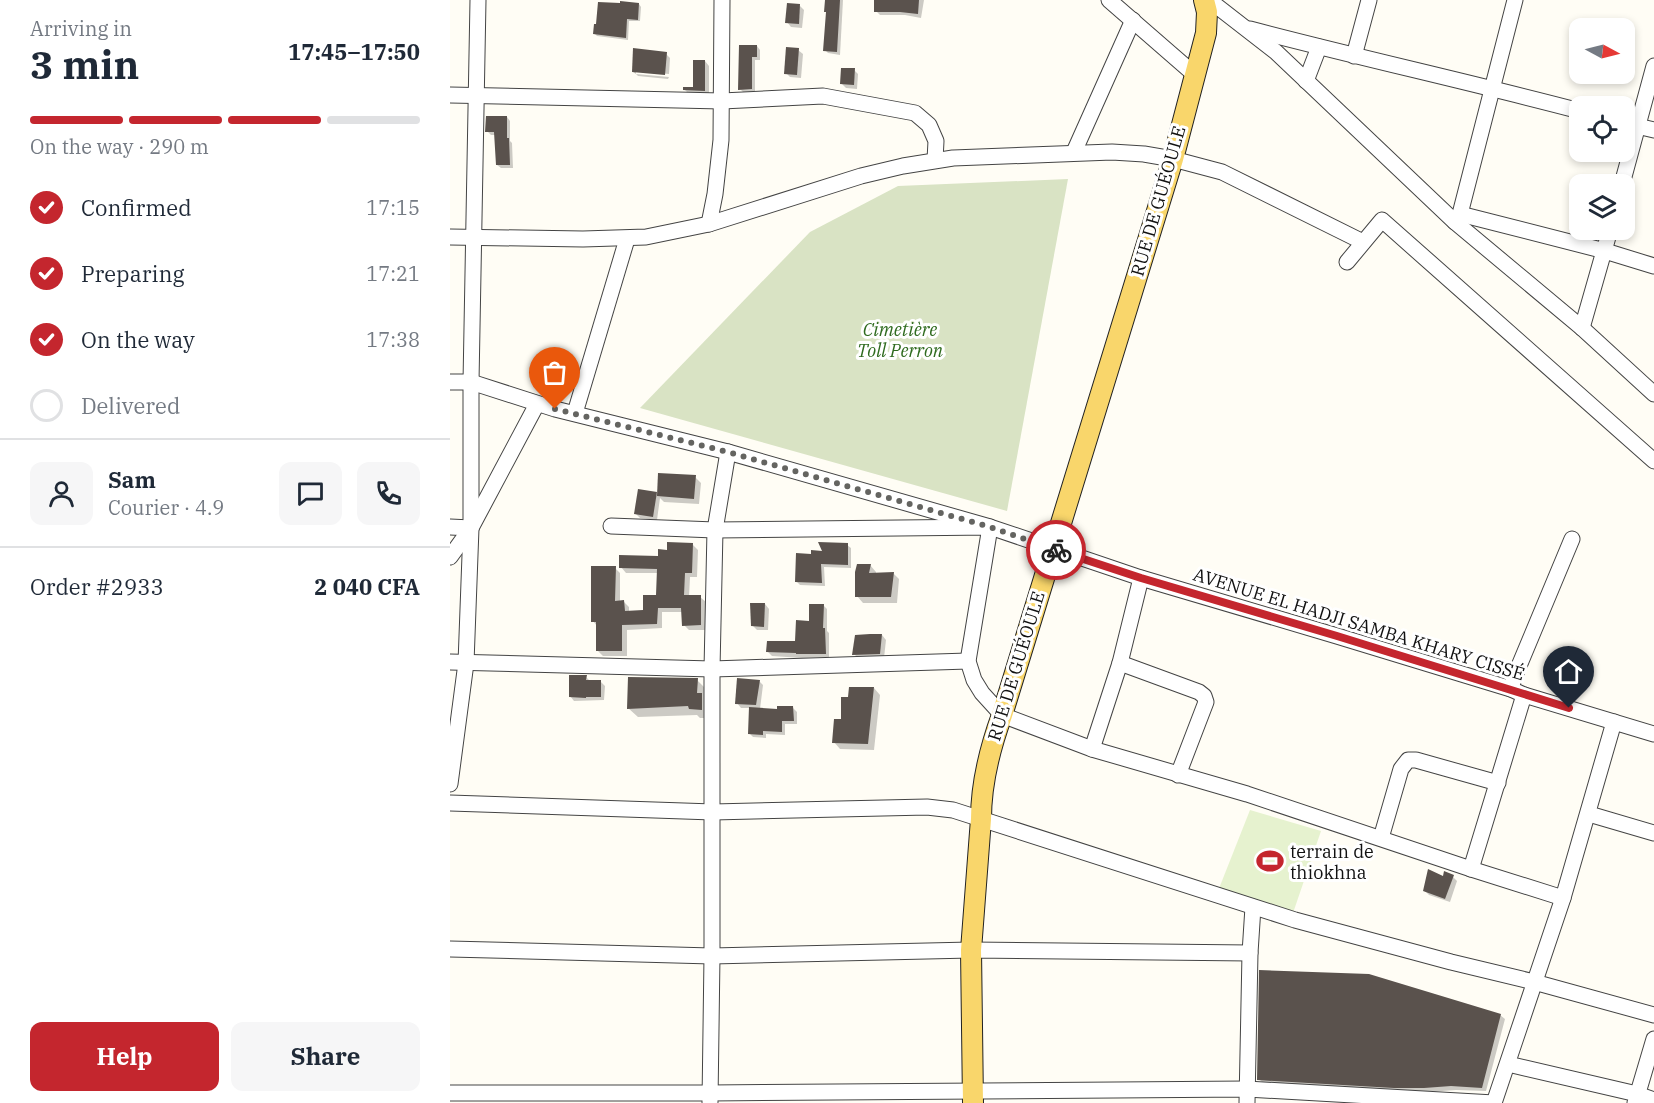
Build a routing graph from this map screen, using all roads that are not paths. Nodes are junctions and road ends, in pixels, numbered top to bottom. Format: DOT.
graph roads {
  1 [pos="478,0"];
  2 [pos="722,0"];
  3 [pos="1109,0"];
  4 [pos="1204,0"];
  5 [pos="1209,0"];
  6 [pos="1369,0"];
  7 [pos="1515,0"];
  8 [pos="1132,20"];
  9 [pos="1245,27"];
  10 [pos="1319,47"];
  11 [pos="1354,56"];
  12 [pos="1654,66"];
  13 [pos="1194,74"];
  14 [pos="1306,81"];
  15 [pos="1492,88"];
  16 [pos="450,95"];
  17 [pos="476,96"];
  18 [pos="722,101"];
  19 [pos="1569,108"];
  20 [pos="1635,114"];
  21 [pos="1635,125"];
  22 [pos="1654,130"];
  23 [pos="1074,152"];
  24 [pos="1173,159"];
  25 [pos="934,160"];
  26 [pos="1457,218"];
  27 [pos="708,224"];
  28 [pos="450,237"];
  29 [pos="474,237"];
  30 [pos="627,239"];
  31 [pos="1608,240"];
  32 [pos="1363,242"];
  33 [pos="1605,251"];
  34 [pos="1347,262"];
  35 [pos="1654,266"];
  36 [pos="1582,328"];
  37 [pos="450,382"];
  38 [pos="471,382"];
  39 [pos="1654,394"];
  40 [pos="537,404"];
  41 [pos="575,413"];
  42 [pos="728,452"];
  43 [pos="1654,461"];
  44 [pos="611,526"];
  45 [pos="450,527"];
  46 [pos="990,527"];
  47 [pos="471,528"];
  48 [pos="715,530"];
  49 [pos="1572,539"];
  50 [pos="1053,549"];
  51 [pos="450,557"];
  52 [pos="1141,578"];
  53 [pos="968,661"];
  54 [pos="450,662"];
  55 [pos="466,663"];
  56 [pos="1120,663"];
  57 [pos="712,669"];
  58 [pos="1518,692"];
  59 [pos="1002,716"];
  60 [pos="1614,722"];
  61 [pos="1654,734"];
  62 [pos="1092,748"];
  63 [pos="1178,775"];
  64 [pos="1498,783"];
  65 [pos="450,784"];
  66 [pos="450,803"];
  67 [pos="713,813"];
  68 [pos="1588,813"];
  69 [pos="981,819"];
  70 [pos="1654,833"];
  71 [pos="1381,838"];
  72 [pos="1471,869"];
  73 [pos="1563,898"];
  74 [pos="1253,907"];
  75 [pos="450,949"];
  76 [pos="971,950"];
  77 [pos="1250,953"];
  78 [pos="712,956"];
  79 [pos="1534,982"];
  80 [pos="1654,1015"];
  81 [pos="1654,1039"];
  82 [pos="1508,1064"];
  83 [pos="450,1093"];
  84 [pos="1045,1096"];
  85 [pos="1247,1096"];
  86 [pos="972,1097"];
  87 [pos="709,1098"];
  88 [pos="1636,1098"];
  89 [pos="1654,1100"];
  90 [pos="1494,1103"];
  1 -- 17 [label="street"];
  2 -- 18 [label="street"];
  3 -- 8 [label="street"];
  4 -- 13 [label="main road, RUE DE GUÉOULE"];
  5 -- 9 [label="street"];
  6 -- 11 [label="street"];
  7 -- 15 [label="street"];
  8 -- 13 [label="street"];
  8 -- 23 [label="street"];
  9 -- 10 [label="street"];
  9 -- 14 [label="street"];
  10 -- 11 [label="street"];
  10 -- 14 [label="street"];
  11 -- 15 [label="street"];
  12 -- 20 [label="street"];
  13 -- 24 [label="main road, RUE DE GUÉOULE"];
  14 -- 26 [label="street"];
  15 -- 19 [label="street"];
  15 -- 26 [label="street"];
  16 -- 17 [label="street"];
  17 -- 18 [label="street"];
  17 -- 29 [label="street"];
  18 -- 25 [label="street"];
  18 -- 27 [label="street"];
  21 -- 22 [label="street"];
  23 -- 24 [label="street"];
  23 -- 25 [label="street"];
  24 -- 32 [label="street"];
  24 -- 50 [label="main road, RUE DE GUÉOULE"];
  25 -- 27 [label="street"];
  26 -- 33 [label="street"];
  26 -- 36 [label="street"];
  27 -- 30 [label="street"];
  28 -- 29 [label="street"];
  29 -- 30 [label="street"];
  29 -- 38 [label="street"];
  30 -- 41 [label="street"];
  31 -- 33 [label="street"];
  32 -- 34 [label="street"];
  32 -- 43 [label="street"];
  33 -- 35 [label="street"];
  33 -- 36 [label="street"];
  36 -- 39 [label="street"];
  37 -- 38 [label="street, AVENUE EL HADJI SAMBA KHARY CISSÉ"];
  38 -- 40 [label="street, AVENUE EL HADJI SAMBA KHARY CISSÉ"];
  38 -- 47 [label="street"];
  40 -- 41 [label="street, AVENUE EL HADJI SAMBA KHARY CISSÉ"];
  40 -- 47 [label="street"];
  41 -- 42 [label="street, AVENUE EL HADJI SAMBA KHARY CISSÉ"];
  42 -- 46 [label="street, AVENUE EL HADJI SAMBA KHARY CISSÉ"];
  42 -- 48 [label="street"];
  44 -- 48 [label="street"];
  45 -- 47 [label="street"];
  46 -- 48 [label="street"];
  46 -- 50 [label="street, AVENUE EL HADJI SAMBA KHARY CISSÉ"];
  46 -- 53 [label="street"];
  47 -- 51 [label="street"];
  47 -- 55 [label="street"];
  48 -- 57 [label="street"];
  49 -- 58 [label="street"];
  50 -- 52 [label="street, AVENUE EL HADJI SAMBA KHARY CISSÉ"];
  50 -- 59 [label="main road, RUE DE GUÉOULE"];
  52 -- 56 [label="street"];
  52 -- 58 [label="street, AVENUE EL HADJI SAMBA KHARY CISSÉ"];
  53 -- 57 [label="street"];
  53 -- 59 [label="street"];
  54 -- 55 [label="street"];
  55 -- 57 [label="street"];
  55 -- 65 [label="street"];
  56 -- 62 [label="street"];
  56 -- 63 [label="street"];
  57 -- 67 [label="street"];
  58 -- 60 [label="street, AVENUE EL HADJI SAMBA KHARY CISSÉ"];
  58 -- 64 [label="street"];
  59 -- 62 [label="street"];
  59 -- 69 [label="main road, RUE DE GUÉOULE"];
  60 -- 61 [label="street, AVENUE EL HADJI SAMBA KHARY CISSÉ"];
  60 -- 68 [label="street"];
  62 -- 63 [label="street"];
  63 -- 71 [label="street"];
  64 -- 71 [label="street"];
  64 -- 72 [label="street"];
  66 -- 67 [label="street"];
  67 -- 69 [label="street"];
  67 -- 78 [label="street"];
  68 -- 70 [label="street"];
  68 -- 73 [label="street"];
  69 -- 74 [label="street"];
  69 -- 76 [label="main road, RUE DE GUÉOULE"];
  71 -- 72 [label="street"];
  72 -- 73 [label="street"];
  73 -- 79 [label="street"];
  74 -- 77 [label="street"];
  74 -- 79 [label="street"];
  75 -- 78 [label="street"];
  76 -- 77 [label="street"];
  76 -- 78 [label="street"];
  76 -- 86 [label="main road, RUE DE GUÉOULE"];
  77 -- 85 [label="street"];
  78 -- 87 [label="street"];
  79 -- 80 [label="street"];
  79 -- 82 [label="street"];
  81 -- 88 [label="street"];
  82 -- 88 [label="street"];
  82 -- 90 [label="street"];
  83 -- 87 [label="street"];
  84 -- 85 [label="street"];
  84 -- 86 [label="street"];
  85 -- 90 [label="street"];
  86 -- 87 [label="street"];
  88 -- 89 [label="street"];
}
